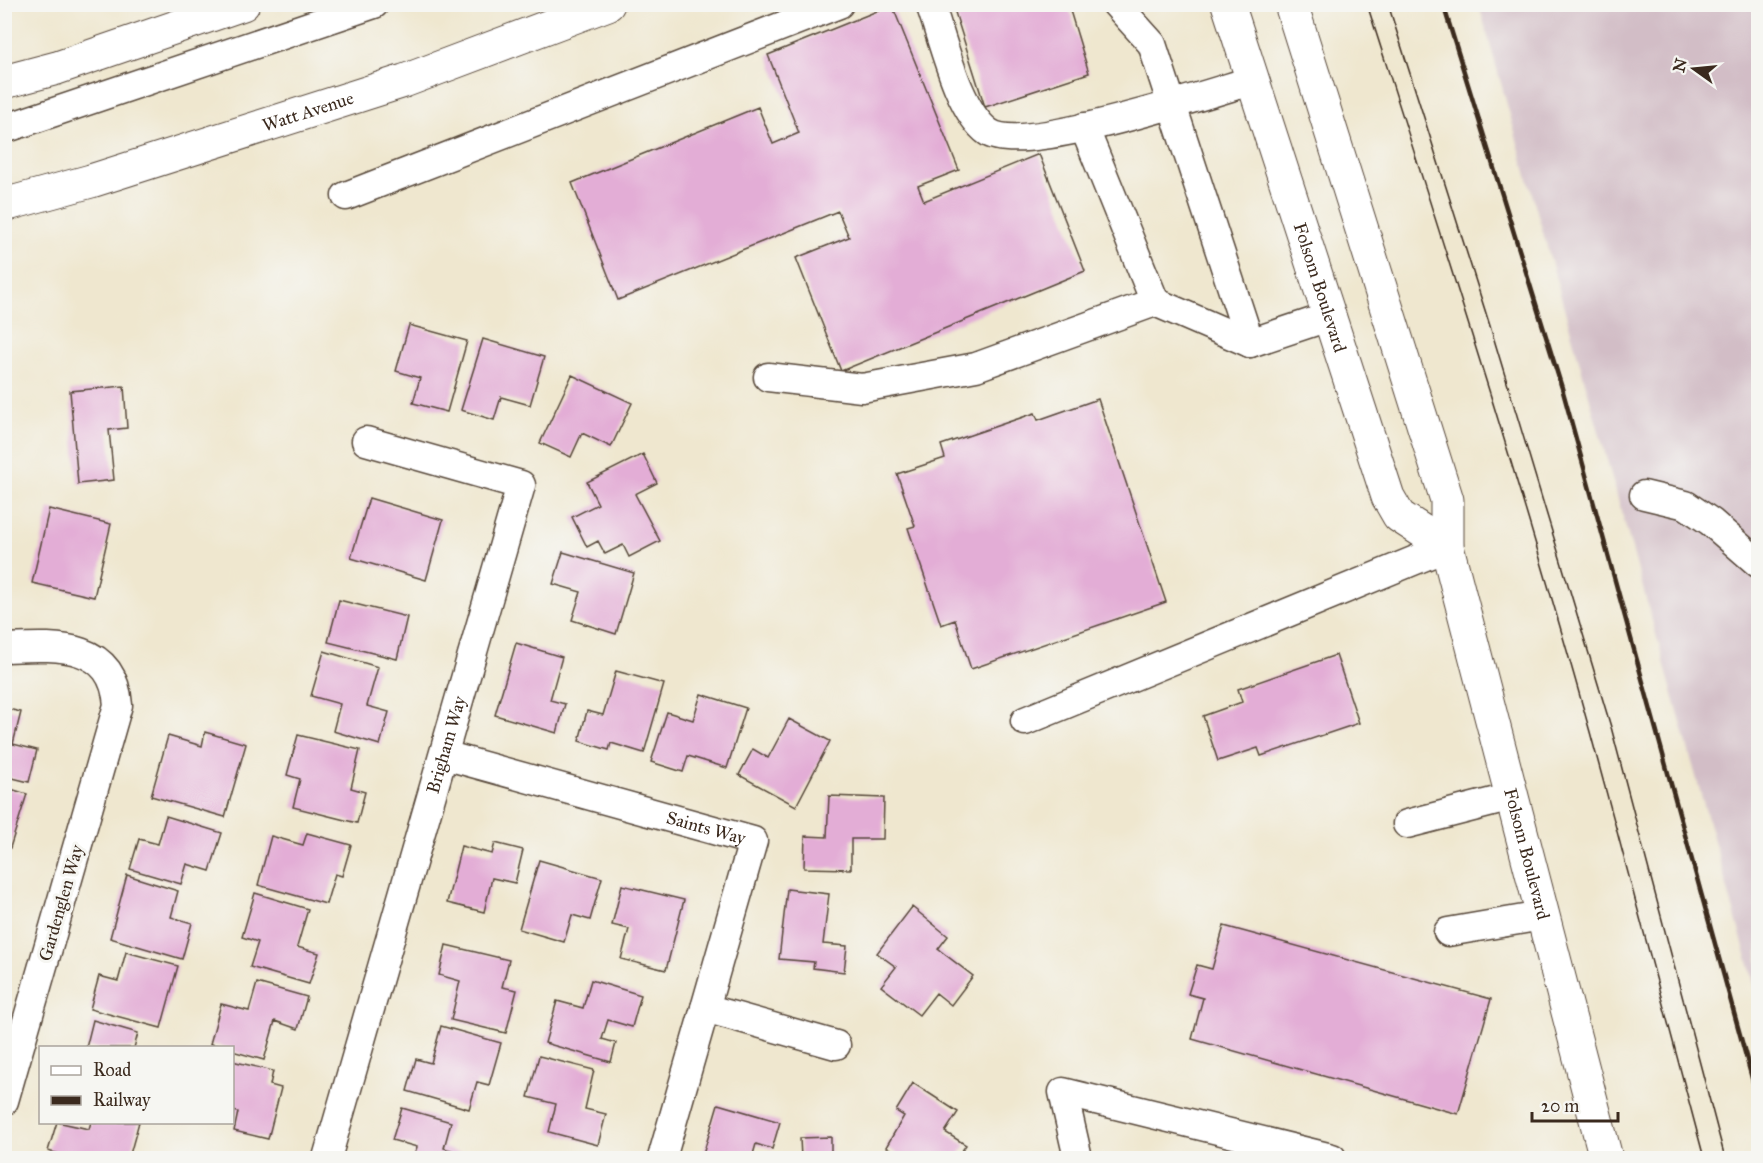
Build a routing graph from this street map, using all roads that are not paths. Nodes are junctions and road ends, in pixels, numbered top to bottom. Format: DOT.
graph roads {
  1 [pos="243,4"];
  2 [pos="374,4"];
  3 [pos="608,4"];
  4 [pos="839,4"];
  5 [pos="930,4"];
  6 [pos="1116,4"];
  7 [pos="1228,4"];
  8 [pos="1291,4"];
  9 [pos="1254,80"];
  10 [pos="4,82"];
  11 [pos="1171,104"];
  12 [pos="1083,127"];
  13 [pos="4,129"];
  14 [pos="346,196"];
  15 [pos="4,204"];
  16 [pos="1155,302"];
  17 [pos="1331,316"];
  18 [pos="1250,343"];
  19 [pos="768,377"];
  20 [pos="366,441"];
  21 [pos="1644,495"];
  22 [pos="1447,547"];
  23 [pos="1758,563"];
  24 [pos="4,648"];
  25 [pos="1025,721"];
  26 [pos="444,755"];
  27 [pos="1512,797"];
  28 [pos="1407,824"];
  29 [pos="1542,916"];
  30 [pos="1448,932"];
  31 [pos="705,1008"];
  32 [pos="836,1045"];
  33 [pos="4,1101"];
  34 [pos="327,1158"];
  35 [pos="662,1158"];
  36 [pos="1078,1158"];
  37 [pos="1332,1158"];
  38 [pos="1606,1158"];
  1 -- 10 [label="main road"];
  2 -- 13 [label="street"];
  3 -- 15 [label="main road, Watt Avenue"];
  4 -- 14 [label="street"];
  5 -- 12 [label="street"];
  6 -- 11 [label="street"];
  7 -- 9 [label="main road, Folsom Boulevard"];
  8 -- 22 [label="main road, Folsom Boulevard"];
  9 -- 11 [label="street"];
  9 -- 17 [label="main road, Folsom Boulevard"];
  11 -- 12 [label="street"];
  11 -- 18 [label="street"];
  12 -- 16 [label="street"];
  16 -- 18 [label="street"];
  16 -- 19 [label="street"];
  17 -- 18 [label="street"];
  17 -- 22 [label="main road, Folsom Boulevard"];
  20 -- 26 [label="street, Brigham Way"];
  21 -- 23 [label="street"];
  22 -- 25 [label="street"];
  22 -- 27 [label="main road, Folsom Boulevard"];
  24 -- 33 [label="street, Gardenglen Way"];
  26 -- 31 [label="street, Saints Way"];
  26 -- 34 [label="street, Brigham Way"];
  27 -- 28 [label="street"];
  27 -- 29 [label="main road, Folsom Boulevard"];
  29 -- 30 [label="street"];
  29 -- 38 [label="main road, Folsom Boulevard"];
  31 -- 32 [label="street"];
  31 -- 35 [label="street, Saints Way"];
  36 -- 37 [label="street"];
}
